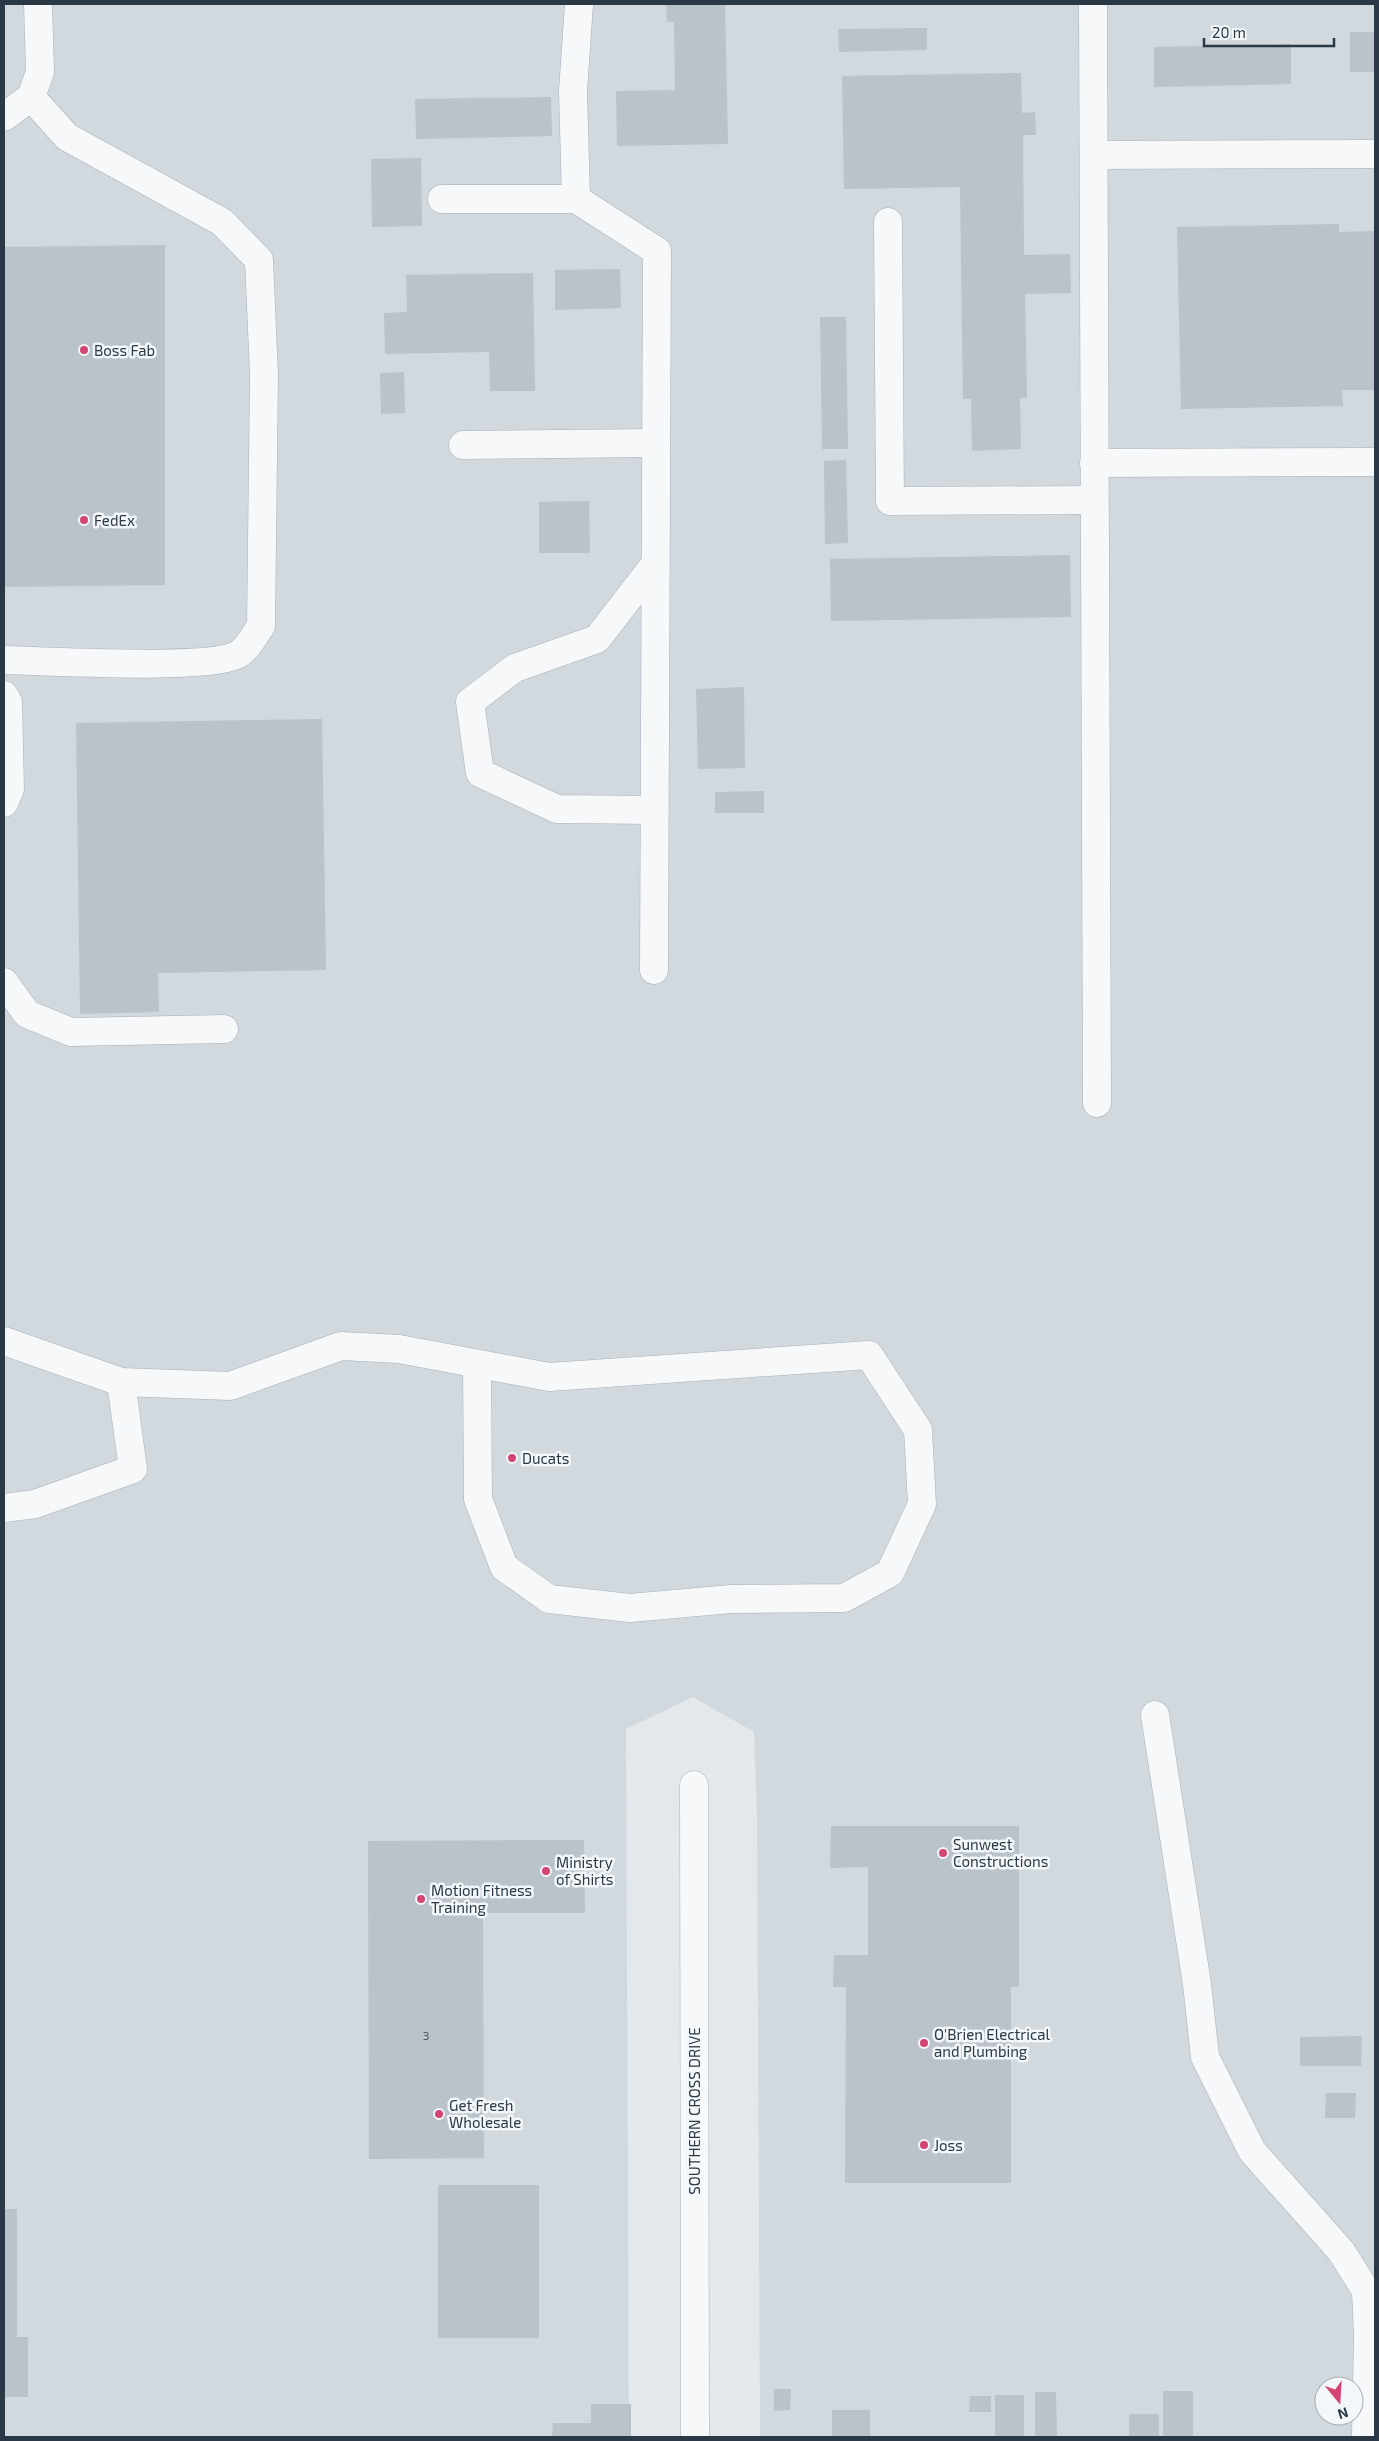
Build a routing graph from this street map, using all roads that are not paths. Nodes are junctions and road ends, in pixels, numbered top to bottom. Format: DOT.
graph roads {
  1 [pos="38,4"];
  2 [pos="579,4"];
  3 [pos="1093,4"];
  4 [pos="31,97"];
  5 [pos="4,117"];
  6 [pos="1375,154"];
  7 [pos="1094,155"];
  8 [pos="442,199"];
  9 [pos="576,199"];
  10 [pos="888,222"];
  11 [pos="656,443"];
  12 [pos="463,445"];
  13 [pos="1375,462"];
  14 [pos="1094,463"];
  15 [pos="1094,500"];
  16 [pos="655,564"];
  17 [pos="4,660"];
  18 [pos="4,695"];
  19 [pos="4,802"];
  20 [pos="654,810"];
  21 [pos="654,970"];
  22 [pos="4,982"];
  23 [pos="224,1028"];
  24 [pos="1097,1103"];
  25 [pos="4,1341"];
  26 [pos="477,1364"];
  27 [pos="121,1382"];
  28 [pos="4,1508"];
  29 [pos="1155,1715"];
  30 [pos="694,1785"];
  31 [pos="695,2437"];
  32 [pos="1366,2437"];
  1 -- 4 [label="street"];
  2 -- 9 [label="street"];
  3 -- 7 [label="street"];
  4 -- 5 [label="street"];
  4 -- 17 [label="street"];
  6 -- 7 [label="street"];
  7 -- 14 [label="street"];
  8 -- 9 [label="street"];
  9 -- 11 [label="street"];
  10 -- 15 [label="street"];
  11 -- 12 [label="street"];
  11 -- 16 [label="street"];
  13 -- 14 [label="street"];
  14 -- 15 [label="street"];
  15 -- 24 [label="street"];
  16 -- 20 [label="street"];
  16 -- 20 [label="street"];
  18 -- 19 [label="street"];
  20 -- 21 [label="street"];
  22 -- 23 [label="street"];
  25 -- 27 [label="street"];
  26 -- 26 [label="street"];
  26 -- 27 [label="street"];
  27 -- 28 [label="street"];
  29 -- 32 [label="street"];
  30 -- 31 [label="street, SOUTHERN CROSS DRIVE"];
}
